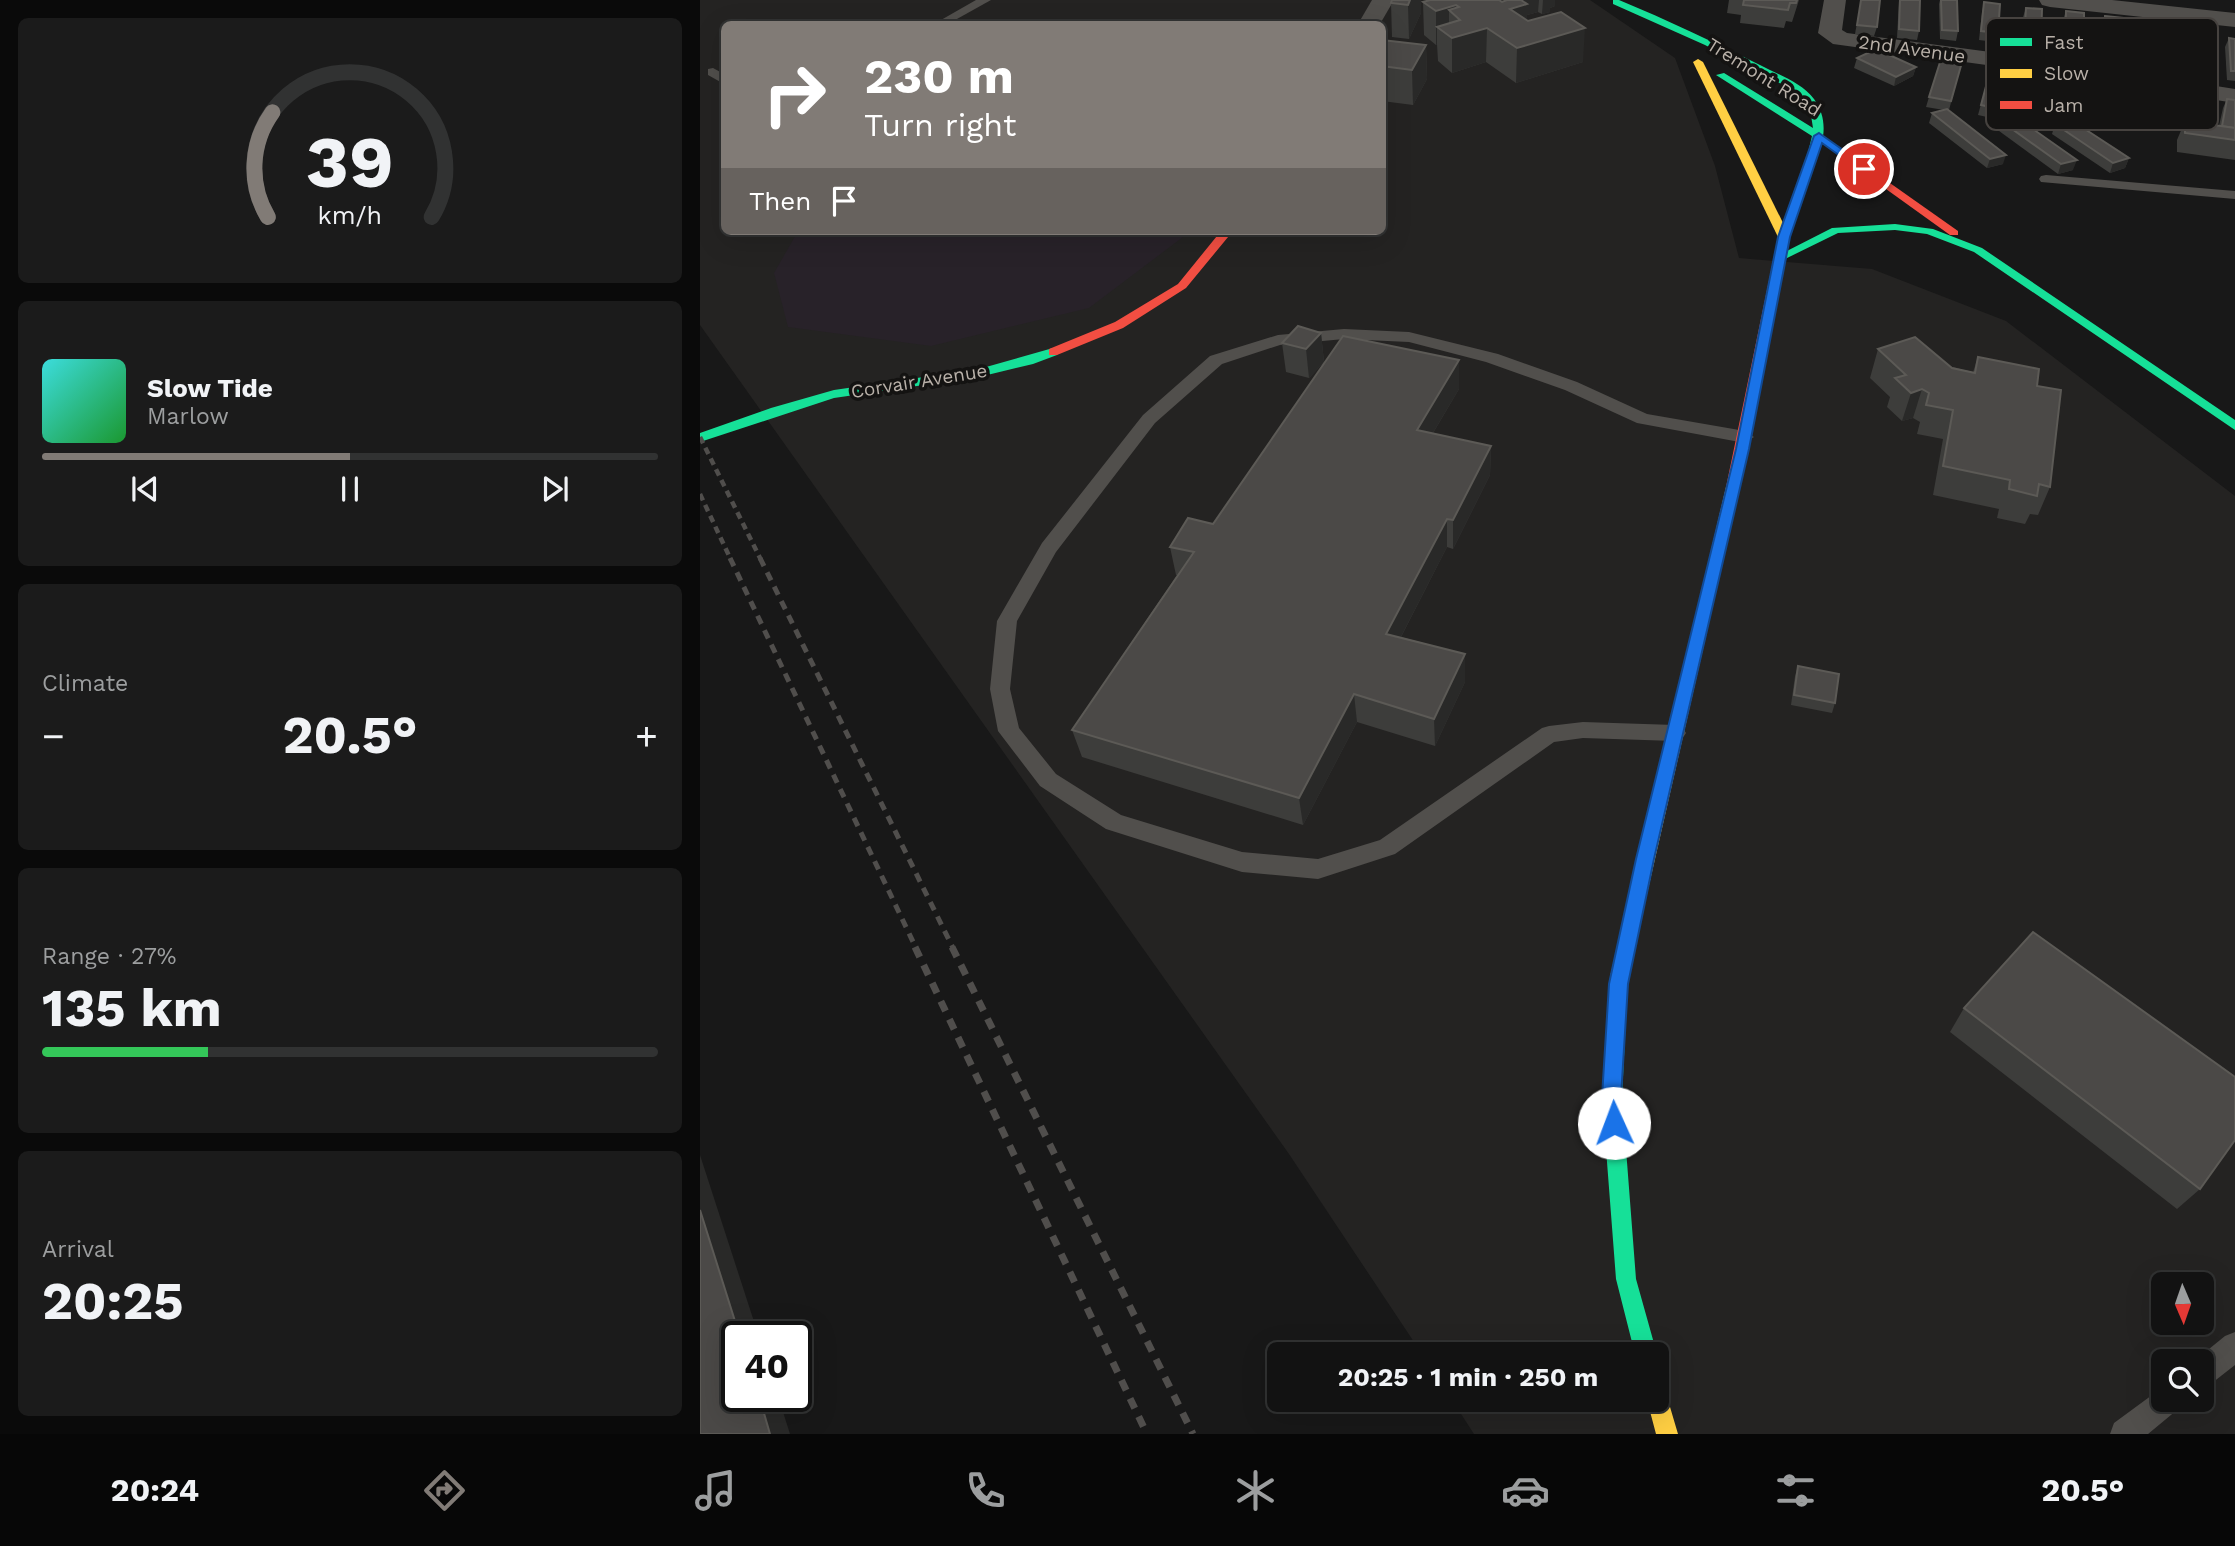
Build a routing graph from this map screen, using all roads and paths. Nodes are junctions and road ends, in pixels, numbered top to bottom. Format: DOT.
graph roads {
  1 [pos="985,0"];
  2 [pos="1382,0"];
  3 [pos="1835,0"];
  4 [pos="2050,0"];
  5 [pos="1614,1"];
  6 [pos="2216,18"];
  7 [pos="946,21"];
  8 [pos="1371,21"];
  9 [pos="1686,53"];
  10 [pos="1986,58"];
  11 [pos="1819,136"];
  12 [pos="2046,178"];
  13 [pos="2235,195"];
  14 [pos="1224,235"];
  15 [pos="1784,237"];
  16 [pos="1978,250"];
  17 [pos="1781,257"];
  18 [pos="2235,426"];
  19 [pos="1745,437"];
  20 [pos="700,438"];
  21 [pos="1675,733"];
  22 [pos="1643,1342"];
  23 [pos="2235,1346"];
  24 [pos="2214,1363"];
  25 [pos="1661,1412"];
  26 [pos="2152,1412"];
  27 [pos="1667,1434"];
  28 [pos="2125,1434"];
  1 -- 7 [label="lane"];
  2 -- 8 [label="street"];
  3 -- 10 [label="street, 2nd Avenue"];
  4 -- 6 [label="street"];
  5 -- 9 [label="main road, Tremont Road"];
  5 -- 11 [label="main road, Tremont Road"];
  9 -- 11 [label="main road, Tremont Road"];
  9 -- 15 [label="main road"];
  11 -- 15 [label="main road"];
  11 -- 16 [label="main road"];
  12 -- 13 [label="lane"];
  14 -- 20 [label="main road, Corvair Avenue"];
  15 -- 17 [label="main road"];
  16 -- 17 [label="main road"];
  16 -- 18 [label="main road"];
  17 -- 19 [label="main road"];
  19 -- 21 [label="main road"];
  19 -- 21 [label="lane"];
  21 -- 22 [label="main road"];
  23 -- 24 [label="lane"];
  25 -- 27 [label="main road"];
  26 -- 28 [label="lane"];
}
